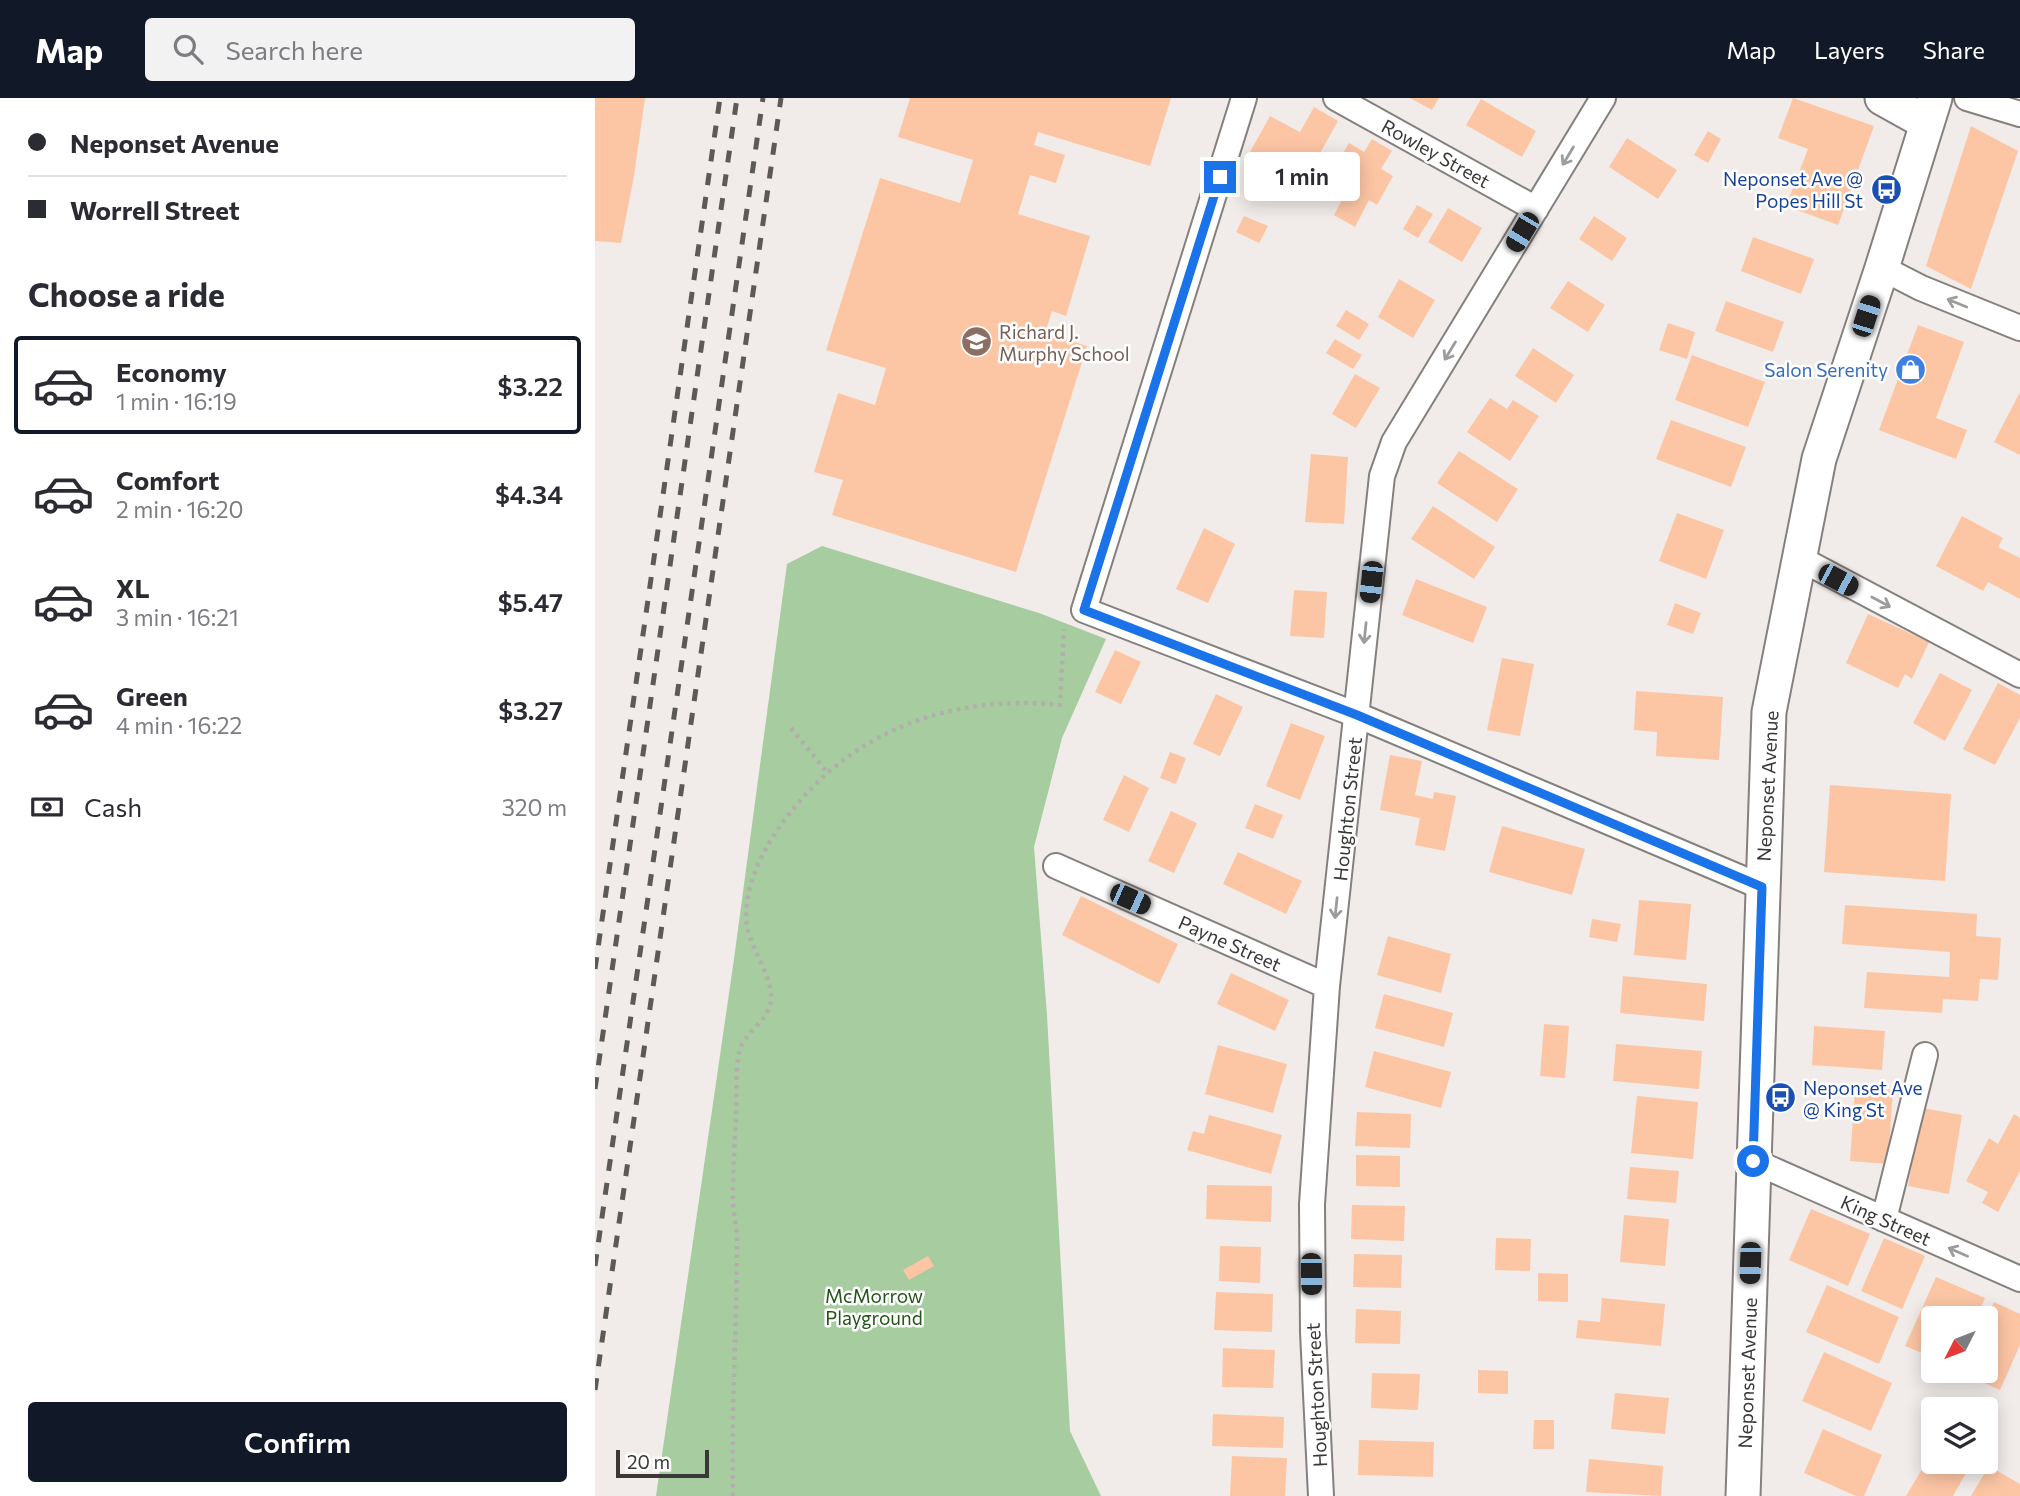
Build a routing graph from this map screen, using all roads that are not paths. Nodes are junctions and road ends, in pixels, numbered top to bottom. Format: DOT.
graph roads {
  1 [pos="1244,98"];
  2 [pos="1336,98"];
  3 [pos="1603,98"];
  4 [pos="1882,98"];
  5 [pos="1967,98"];
  6 [pos="1931,111"];
  7 [pos="2020,114"];
  8 [pos="1536,209"];
  9 [pos="1882,268"];
  10 [pos="2020,328"];
  11 [pos="1799,558"];
  12 [pos="2020,675"];
  13 [pos="1357,715"];
  14 [pos="1056,866"];
  15 [pos="1762,887"];
  16 [pos="1327,986"];
  17 [pos="1925,1055"];
  18 [pos="1753,1161"];
  19 [pos="1884,1219"];
  20 [pos="2020,1279"];
  21 [pos="1321,1496"];
  22 [pos="1743,1496"];
  1 -- 13 [label="street"];
  2 -- 8 [label="street, Rowley Street"];
  3 -- 8 [label="street, Houghton Street, one-way"];
  4 -- 6 [label="main road"];
  5 -- 7 [label="street"];
  6 -- 9 [label="main road, Neponset Avenue"];
  8 -- 13 [label="street, Houghton Street, one-way"];
  10 -- 9 [label="street, one-way"];
  9 -- 11 [label="main road, Neponset Avenue"];
  11 -- 12 [label="street, one-way"];
  11 -- 15 [label="main road, Neponset Avenue"];
  13 -- 15 [label="street"];
  13 -- 16 [label="street, Houghton Street, one-way"];
  14 -- 16 [label="street, Payne Street"];
  15 -- 18 [label="main road, Neponset Avenue"];
  16 -- 21 [label="street, Houghton Street"];
  17 -- 19 [label="street"];
  18 -- 19 [label="street, King Street"];
  18 -- 22 [label="main road, Neponset Avenue"];
  20 -- 19 [label="street, King Street, one-way"];
}
